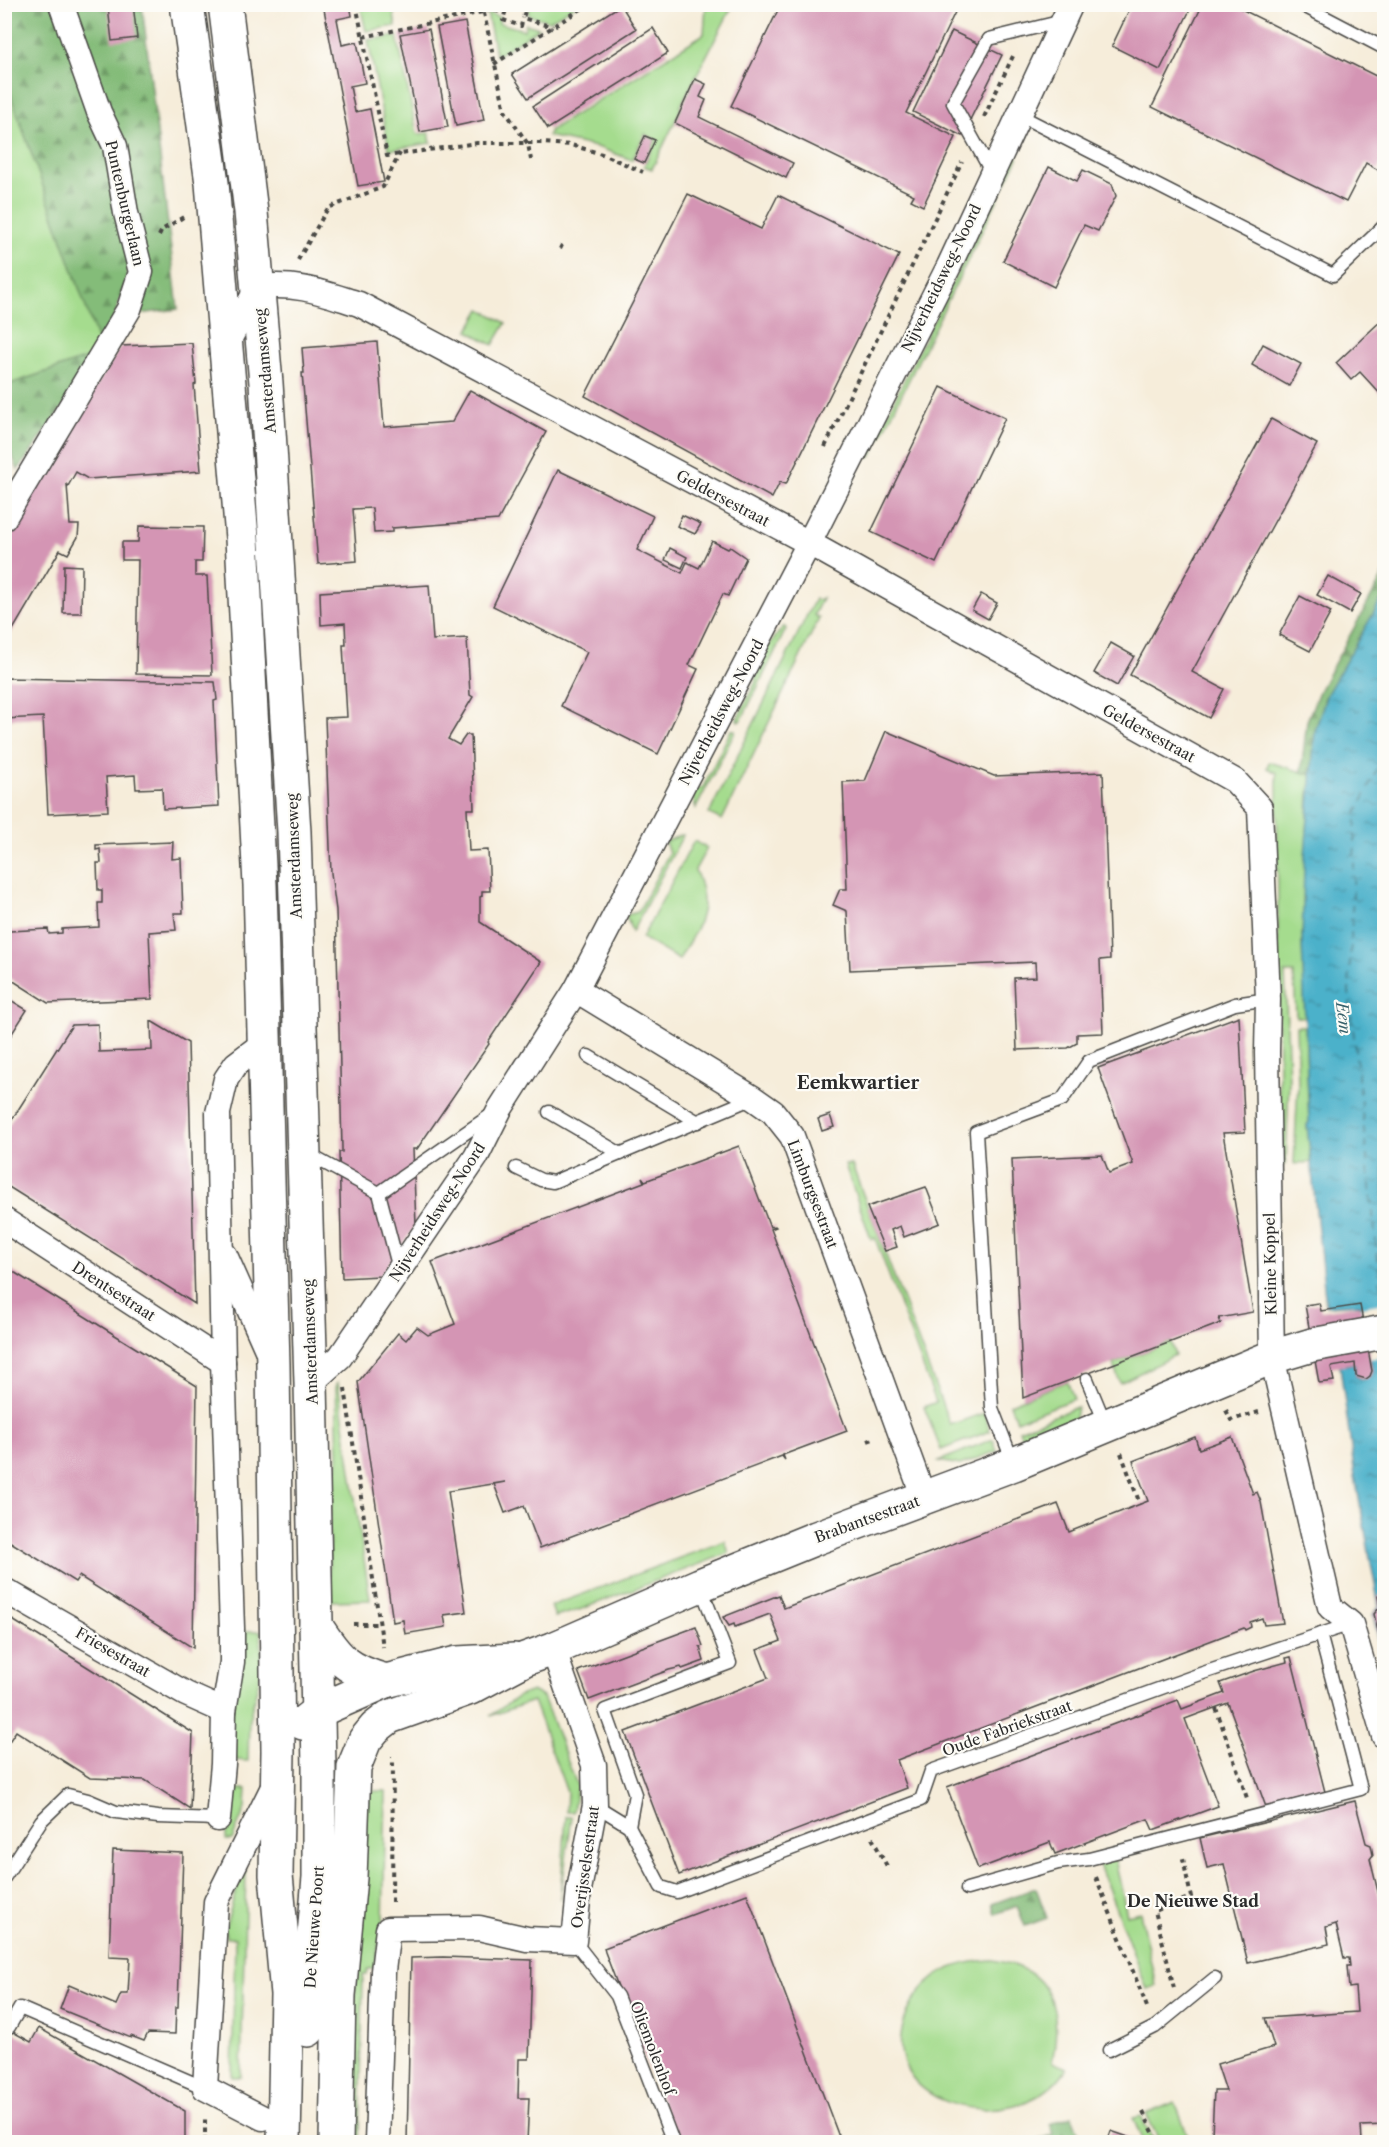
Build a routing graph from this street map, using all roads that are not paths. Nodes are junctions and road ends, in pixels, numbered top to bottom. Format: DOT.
graph roads {
  1 [pos="61,4"];
  2 [pos="187,4"];
  3 [pos="225,4"];
  4 [pos="1300,4"];
  5 [pos="1067,13"];
  6 [pos="1384,48"];
  7 [pos="1019,115"];
  8 [pos="992,173"];
  9 [pos="1384,226"];
  10 [pos="258,287"];
  11 [pos="225,347"];
  12 [pos="4,518"];
  13 [pos="809,543"];
  14 [pos="1235,781"];
  15 [pos="576,990"];
  16 [pos="1268,999"];
  17 [pos="265,1042"];
  18 [pos="588,1056"];
  19 [pos="753,1098"];
  20 [pos="500,1109"];
  21 [pos="549,1112"];
  22 [pos="698,1122"];
  23 [pos="304,1152"];
  24 [pos="621,1154"];
  25 [pos="516,1168"];
  26 [pos="379,1193"];
  27 [pos="4,1220"];
  28 [pos="220,1245"];
  29 [pos="400,1270"];
  30 [pos="1384,1332"];
  31 [pos="1272,1357"];
  32 [pos="223,1362"];
  33 [pos="273,1364"];
  34 [pos="1087,1379"];
  35 [pos="311,1383"];
  36 [pos="1108,1425"];
  37 [pos="1014,1464"];
  38 [pos="924,1498"];
  39 [pos="700,1585"];
  40 [pos="4,1590"];
  41 [pos="1351,1624"];
  42 [pos="316,1626"];
  43 [pos="1320,1634"];
  44 [pos="539,1654"];
  45 [pos="386,1681"];
  46 [pos="224,1711"];
  47 [pos="318,1711"];
  48 [pos="1384,1736"];
  49 [pos="365,1740"];
  50 [pos="278,1765"];
  51 [pos="595,1805"];
  52 [pos="218,1819"];
  53 [pos="629,1826"];
  54 [pos="276,1875"];
  55 [pos="319,1877"];
  56 [pos="4,1878"];
  57 [pos="967,1889"];
  58 [pos="574,1941"];
  59 [pos="1215,1978"];
  60 [pos="339,1995"];
  61 [pos="9,2027"];
  62 [pos="1109,2050"];
  63 [pos="206,2088"];
  64 [pos="262,2130"];
  65 [pos="284,2142"];
  66 [pos="306,2142"];
  67 [pos="336,2142"];
  68 [pos="377,2142"];
  69 [pos="673,2142"];
  1 -- 12 [label="street, Puntenburgerlaan"];
  2 -- 11 [label="main road"];
  3 -- 10 [label="main road, Amsterdamseweg"];
  4 -- 6 [label="lane"];
  5 -- 7 [label="street, Nijverheidsweg-Noord"];
  5 -- 8 [label="lane"];
  7 -- 8 [label="street, Nijverheidsweg-Noord"];
  7 -- 9 [label="lane"];
  8 -- 13 [label="street, Nijverheidsweg-Noord"];
  10 -- 11 [label="street"];
  10 -- 13 [label="street, Geldersestraat"];
  10 -- 23 [label="main road, Amsterdamseweg"];
  11 -- 17 [label="main road"];
  13 -- 14 [label="street, Geldersestraat"];
  13 -- 15 [label="street, Nijverheidsweg-Noord"];
  14 -- 16 [label="street, Kleine Koppel"];
  15 -- 19 [label="street, Limburgsestraat"];
  15 -- 20 [label="street, Nijverheidsweg-Noord"];
  16 -- 31 [label="street, Kleine Koppel"];
  16 -- 37 [label="lane"];
  17 -- 28 [label="street"];
  17 -- 33 [label="main road"];
  18 -- 22 [label="lane"];
  19 -- 22 [label="lane"];
  19 -- 38 [label="street, Limburgsestraat"];
  20 -- 26 [label="lane"];
  20 -- 29 [label="street, Nijverheidsweg-Noord"];
  21 -- 24 [label="lane"];
  22 -- 24 [label="lane"];
  23 -- 26 [label="lane"];
  23 -- 35 [label="main road, Amsterdamseweg"];
  24 -- 25 [label="lane"];
  26 -- 29 [label="lane"];
  27 -- 32 [label="street, Drentsestraat"];
  28 -- 32 [label="street"];
  28 -- 33 [label="street"];
  29 -- 35 [label="street, Nijverheidsweg-Noord"];
  30 -- 31 [label="main road, Brabantsestraat"];
  31 -- 36 [label="main road, Brabantsestraat"];
  31 -- 41 [label="street, Kleine Koppel"];
  32 -- 46 [label="street"];
  33 -- 50 [label="main road"];
  34 -- 36 [label="lane"];
  35 -- 42 [label="main road, Amsterdamseweg"];
  36 -- 37 [label="main road, Brabantsestraat"];
  37 -- 38 [label="main road, Brabantsestraat"];
  38 -- 39 [label="main road, Brabantsestraat"];
  39 -- 44 [label="main road, Brabantsestraat"];
  39 -- 53 [label="lane"];
  40 -- 46 [label="street, Friesestraat"];
  41 -- 43 [label="lane, Oude Fabriekstraat"];
  41 -- 48 [label="street"];
  42 -- 45 [label="main road"];
  42 -- 47 [label="main road, Amsterdamseweg"];
  43 -- 53 [label="lane, Oude Fabriekstraat"];
  43 -- 57 [label="lane"];
  44 -- 45 [label="main road, Brabantsestraat"];
  44 -- 49 [label="main road, Brabantsestraat"];
  44 -- 51 [label="street, Overijsselsestraat"];
  45 -- 47 [label="main road, Brabantsestraat"];
  46 -- 52 [label="street"];
  47 -- 50 [label="main road, Brabantsestraat"];
  47 -- 55 [label="main road, De Nieuwe Poort"];
  49 -- 60 [label="main road, De Nieuwe Poort"];
  50 -- 54 [label="main road, De Nieuwe Poort"];
  50 -- 63 [label="street"];
  51 -- 53 [label="lane"];
  51 -- 58 [label="street, Overijsselsestraat"];
  52 -- 56 [label="lane"];
  54 -- 64 [label="main road"];
  54 -- 65 [label="main road, De Nieuwe Poort"];
  55 -- 60 [label="main road"];
  55 -- 66 [label="main road, De Nieuwe Poort"];
  58 -- 68 [label="street, Overijsselsestraat"];
  58 -- 69 [label="lane, Oliemolenhof"];
  59 -- 62 [label="lane"];
  60 -- 67 [label="main road, De Nieuwe Poort"];
  61 -- 63 [label="lane"];
  63 -- 64 [label="street"];
}
